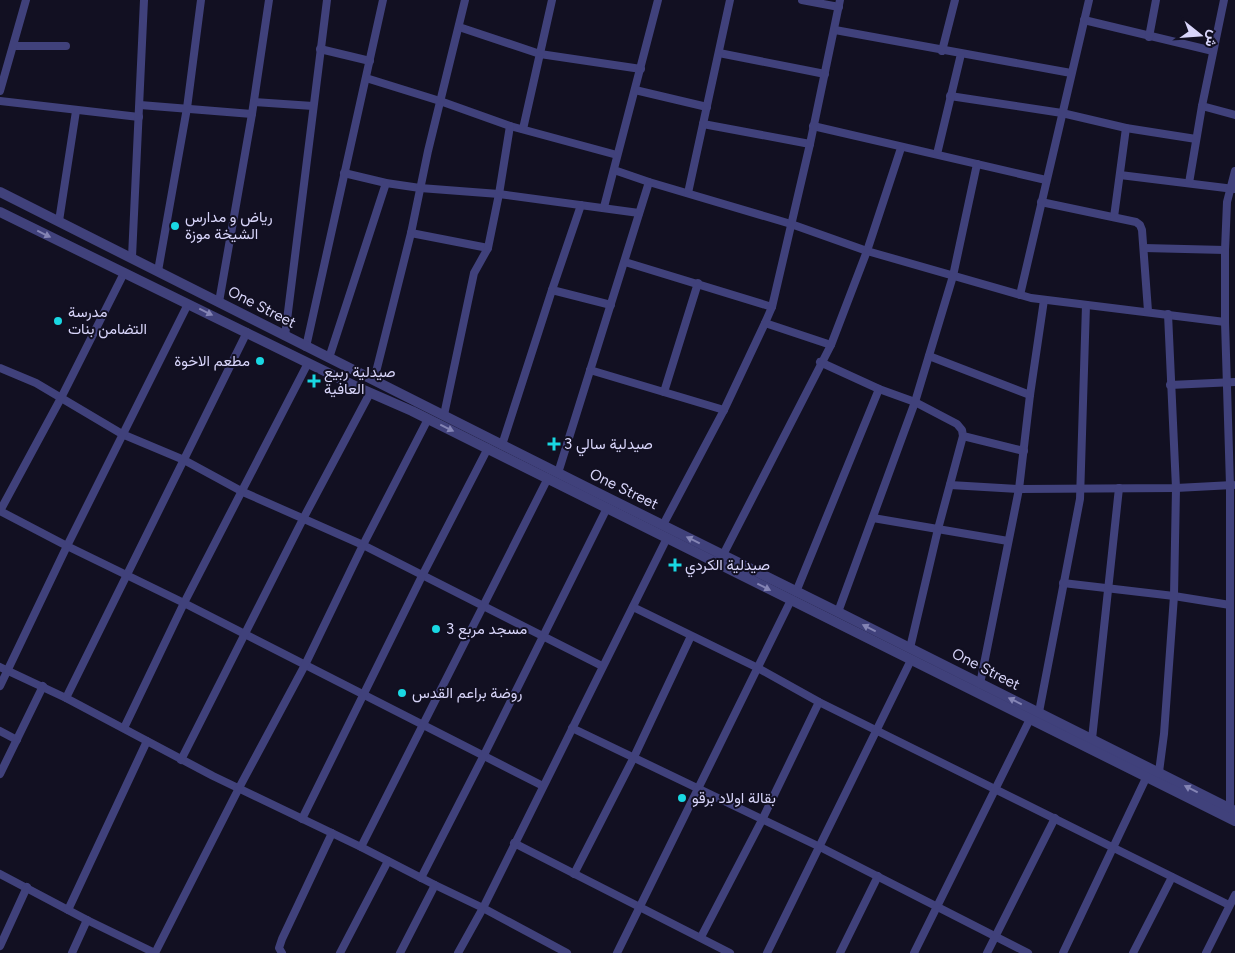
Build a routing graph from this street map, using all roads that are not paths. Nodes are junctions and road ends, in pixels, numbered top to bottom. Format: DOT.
graph roads {
  1 [pos="26,0"];
  2 [pos="144,0"];
  3 [pos="201,0"];
  4 [pos="269,0"];
  5 [pos="326,0"];
  6 [pos="383,0"];
  7 [pos="465,0"];
  8 [pos="552,0"];
  9 [pos="658,0"];
  10 [pos="730,0"];
  11 [pos="802,0"];
  12 [pos="955,0"];
  13 [pos="1089,0"];
  14 [pos="1156,0"];
  15 [pos="1224,0"];
  16 [pos="840,3"];
  17 [pos="1084,20"];
  18 [pos="459,27"];
  19 [pos="835,30"];
  20 [pos="1149,37"];
  21 [pos="14,46"];
  22 [pos="66,46"];
  23 [pos="320,49"];
  24 [pos="942,51"];
  25 [pos="1213,51"];
  26 [pos="719,53"];
  27 [pos="540,54"];
  28 [pos="961,54"];
  29 [pos="370,60"];
  30 [pos="641,69"];
  31 [pos="1071,73"];
  32 [pos="825,74"];
  33 [pos="366,78"];
  34 [pos="635,90"];
  35 [pos="0,91"];
  36 [pos="950,96"];
  37 [pos="0,101"];
  38 [pos="440,101"];
  39 [pos="254,102"];
  40 [pos="140,105"];
  41 [pos="313,106"];
  42 [pos="1202,106"];
  43 [pos="707,107"];
  44 [pos="187,108"];
  45 [pos="76,111"];
  46 [pos="1062,113"];
  47 [pos="252,114"];
  48 [pos="1235,115"];
  49 [pos="140,117"];
  50 [pos="703,124"];
  51 [pos="510,126"];
  52 [pos="813,126"];
  53 [pos="1126,128"];
  54 [pos="523,129"];
  55 [pos="1196,139"];
  56 [pos="810,144"];
  57 [pos="901,148"];
  58 [pos="937,154"];
  59 [pos="617,155"];
  60 [pos="977,164"];
  61 [pos="614,170"];
  62 [pos="1235,171"];
  63 [pos="344,172"];
  64 [pos="1120,176"];
  65 [pos="1046,180"];
  66 [pos="650,182"];
  67 [pos="386,183"];
  68 [pos="1189,183"];
  69 [pos="420,188"];
  70 [pos="1233,189"];
  71 [pos="0,192"];
  72 [pos="688,193"];
  73 [pos="499,194"];
  74 [pos="1041,202"];
  75 [pos="581,205"];
  76 [pos="27,206"];
  77 [pos="604,207"];
  78 [pos="0,212"];
  79 [pos="639,213"];
  80 [pos="1114,217"];
  81 [pos="58,221"];
  82 [pos="19,222"];
  83 [pos="791,224"];
  84 [pos="411,233"];
  85 [pos="488,248"];
  86 [pos="1144,248"];
  87 [pos="1225,250"];
  88 [pos="867,251"];
  89 [pos="132,257"];
  90 [pos="625,262"];
  91 [pos="158,271"];
  92 [pos="124,273"];
  93 [pos="953,276"];
  94 [pos="698,284"];
  95 [pos="552,290"];
  96 [pos="1225,292"];
  97 [pos="1235,294"];
  98 [pos="1020,295"];
  99 [pos="1044,300"];
  100 [pos="219,302"];
  101 [pos="188,304"];
  102 [pos="611,305"];
  103 [pos="1086,305"];
  104 [pos="772,307"];
  105 [pos="1148,312"];
  106 [pos="1168,314"];
  107 [pos="1225,322"];
  108 [pos="766,323"];
  109 [pos="247,332"];
  110 [pos="284,336"];
  111 [pos="831,345"];
  112 [pos="306,347"];
  113 [pos="929,356"];
  114 [pos="328,358"];
  115 [pos="820,362"];
  116 [pos="308,363"];
  117 [pos="0,368"];
  118 [pos="590,370"];
  119 [pos="374,380"];
  120 [pos="1226,382"];
  121 [pos="1235,382"];
  122 [pos="1170,386"];
  123 [pos="879,389"];
  124 [pos="664,392"];
  125 [pos="370,393"];
  126 [pos="1030,395"];
  127 [pos="61,398"];
  128 [pos="915,402"];
  129 [pos="724,410"];
  130 [pos="444,415"];
  131 [pos="428,419"];
  132 [pos="122,434"];
  133 [pos="963,436"];
  134 [pos="502,445"];
  135 [pos="488,448"];
  136 [pos="1024,451"];
  137 [pos="184,460"];
  138 [pos="558,473"];
  139 [pos="548,478"];
  140 [pos="950,485"];
  141 [pos="1233,485"];
  142 [pos="1081,488"];
  143 [pos="1119,488"];
  144 [pos="1176,488"];
  145 [pos="1019,489"];
  146 [pos="243,492"];
  147 [pos="606,508"];
  148 [pos="622,510"];
  149 [pos="0,511"];
  150 [pos="874,518"];
  151 [pos="303,520"];
  152 [pos="663,525"];
  153 [pos="938,529"];
  154 [pos="667,538"];
  155 [pos="1008,541"];
  156 [pos="363,545"];
  157 [pos="67,546"];
  158 [pos="723,554"];
  159 [pos="1233,556"];
  160 [pos="126,574"];
  161 [pos="422,576"];
  162 [pos="1063,583"];
  163 [pos="1108,588"];
  164 [pos="793,596"];
  165 [pos="1174,596"];
  166 [pos="184,603"];
  167 [pos="1230,605"];
  168 [pos="483,606"];
  169 [pos="633,607"];
  170 [pos="838,612"];
  171 [pos="245,635"];
  172 [pos="543,636"];
  173 [pos="691,636"];
  174 [pos="910,648"];
  175 [pos="1233,650"];
  176 [pos="911,660"];
  177 [pos="926,661"];
  178 [pos="305,665"];
  179 [pos="602,666"];
  180 [pos="758,668"];
  181 [pos="4,669"];
  182 [pos="980,684"];
  183 [pos="0,686"];
  184 [pos="43,686"];
  185 [pos="364,695"];
  186 [pos="66,698"];
  187 [pos="819,702"];
  188 [pos="1039,712"];
  189 [pos="1030,719"];
  190 [pos="423,724"];
  191 [pos="124,728"];
  192 [pos="572,728"];
  193 [pos="0,731"];
  194 [pos="877,731"];
  195 [pos="1233,736"];
  196 [pos="1092,739"];
  197 [pos="17,740"];
  198 [pos="147,741"];
  199 [pos="484,755"];
  200 [pos="634,757"];
  201 [pos="181,760"];
  202 [pos="0,772"];
  203 [pos="1158,772"];
  204 [pos="1147,776"];
  205 [pos="543,786"];
  206 [pos="239,788"];
  207 [pos="698,790"];
  208 [pos="996,790"];
  209 [pos="1233,815"];
  210 [pos="1055,818"];
  211 [pos="302,819"];
  212 [pos="762,820"];
  213 [pos="332,833"];
  214 [pos="514,843"];
  215 [pos="362,847"];
  216 [pos="820,847"];
  217 [pos="1113,848"];
  218 [pos="388,861"];
  219 [pos="0,874"];
  220 [pos="574,874"];
  221 [pos="878,876"];
  222 [pos="1172,877"];
  223 [pos="421,878"];
  224 [pos="435,886"];
  225 [pos="27,887"];
  226 [pos="1235,894"];
  227 [pos="1229,905"];
  228 [pos="639,906"];
  229 [pos="938,907"];
  230 [pos="483,908"];
  231 [pos="68,910"];
  232 [pos="87,920"];
  233 [pos="995,936"];
  234 [pos="701,938"];
  235 [pos="552,945"];
  236 [pos="0,946"];
  237 [pos="72,953"];
  238 [pos="155,953"];
  239 [pos="282,953"];
  240 [pos="340,953"];
  241 [pos="400,953"];
  242 [pos="458,953"];
  243 [pos="548,953"];
  244 [pos="567,953"];
  245 [pos="617,953"];
  246 [pos="730,953"];
  247 [pos="767,953"];
  248 [pos="840,953"];
  249 [pos="914,953"];
  250 [pos="987,953"];
  251 [pos="1028,953"];
  252 [pos="1063,953"];
  253 [pos="1133,953"];
  254 [pos="1206,953"];
  1 -- 21 [label="street"];
  2 -- 40 [label="street"];
  3 -- 44 [label="street"];
  4 -- 39 [label="street"];
  5 -- 23 [label="street"];
  6 -- 29 [label="street"];
  7 -- 18 [label="street"];
  8 -- 27 [label="street"];
  9 -- 30 [label="street"];
  10 -- 26 [label="street"];
  11 -- 16 [label="street"];
  12 -- 24 [label="street"];
  13 -- 17 [label="street"];
  14 -- 20 [label="street"];
  15 -- 25 [label="street"];
  16 -- 19 [label="street"];
  17 -- 20 [label="street"];
  17 -- 31 [label="street"];
  18 -- 27 [label="street"];
  18 -- 38 [label="street"];
  19 -- 24 [label="street"];
  19 -- 32 [label="street"];
  20 -- 25 [label="street"];
  21 -- 22 [label="street"];
  21 -- 35 [label="street"];
  23 -- 29 [label="street"];
  23 -- 41 [label="street"];
  24 -- 28 [label="street"];
  25 -- 42 [label="street"];
  26 -- 32 [label="street"];
  26 -- 43 [label="street"];
  27 -- 30 [label="street"];
  27 -- 54 [label="street"];
  28 -- 31 [label="street"];
  28 -- 36 [label="street"];
  29 -- 33 [label="street"];
  30 -- 34 [label="street"];
  31 -- 46 [label="street"];
  32 -- 52 [label="street"];
  33 -- 38 [label="street"];
  33 -- 63 [label="street"];
  34 -- 43 [label="street"];
  34 -- 59 [label="street"];
  36 -- 46 [label="street"];
  36 -- 58 [label="street"];
  37 -- 45 [label="street"];
  38 -- 51 [label="street"];
  38 -- 69 [label="street"];
  39 -- 41 [label="street"];
  39 -- 47 [label="street"];
  40 -- 44 [label="street"];
  40 -- 49 [label="street"];
  41 -- 110 [label="street"];
  42 -- 48 [label="street"];
  42 -- 55 [label="street"];
  43 -- 50 [label="street"];
  44 -- 47 [label="street"];
  44 -- 91 [label="street"];
  45 -- 49 [label="street"];
  45 -- 81 [label="street"];
  46 -- 53 [label="street"];
  46 -- 65 [label="street"];
  47 -- 100 [label="street"];
  49 -- 89 [label="street"];
  50 -- 56 [label="street"];
  50 -- 72 [label="street"];
  51 -- 54 [label="street"];
  51 -- 73 [label="street"];
  52 -- 56 [label="street"];
  52 -- 57 [label="street"];
  53 -- 55 [label="street"];
  53 -- 64 [label="street"];
  54 -- 59 [label="street"];
  55 -- 68 [label="street"];
  56 -- 83 [label="street"];
  57 -- 58 [label="street"];
  57 -- 88 [label="street"];
  58 -- 60 [label="street"];
  59 -- 61 [label="street"];
  60 -- 65 [label="street"];
  60 -- 93 [label="street"];
  61 -- 66 [label="street"];
  61 -- 77 [label="street"];
  62 -- 70 [label="street"];
  63 -- 67 [label="street"];
  63 -- 112 [label="street"];
  64 -- 68 [label="street"];
  64 -- 80 [label="street"];
  65 -- 74 [label="street"];
  66 -- 72 [label="street"];
  66 -- 79 [label="street"];
  67 -- 69 [label="street"];
  67 -- 114 [label="street"];
  68 -- 70 [label="street"];
  69 -- 73 [label="street"];
  69 -- 84 [label="street"];
  70 -- 87 [label="street"];
  71 -- 76 [label="street, One Street"];
  72 -- 83 [label="street"];
  73 -- 75 [label="street"];
  73 -- 85 [label="street"];
  74 -- 80 [label="street"];
  74 -- 98 [label="street"];
  75 -- 77 [label="street"];
  75 -- 95 [label="street"];
  76 -- 81 [label="street, One Street"];
  76 -- 82 [label="street"];
  77 -- 79 [label="street"];
  78 -- 82 [label="street, One Street"];
  79 -- 90 [label="street"];
  80 -- 86 [label="street"];
  81 -- 89 [label="street, One Street"];
  82 -- 92 [label="street, One Street, one-way"];
  83 -- 88 [label="street"];
  83 -- 104 [label="street"];
  84 -- 85 [label="street"];
  84 -- 119 [label="street"];
  85 -- 130 [label="street"];
  86 -- 87 [label="street"];
  86 -- 105 [label="street"];
  87 -- 96 [label="street"];
  88 -- 93 [label="street"];
  88 -- 111 [label="street"];
  89 -- 91 [label="street, One Street"];
  90 -- 94 [label="street"];
  90 -- 102 [label="street"];
  91 -- 100 [label="street, One Street"];
  92 -- 101 [label="street, One Street"];
  92 -- 127 [label="street"];
  93 -- 98 [label="street"];
  93 -- 113 [label="street"];
  94 -- 104 [label="street"];
  94 -- 124 [label="street"];
  95 -- 102 [label="street"];
  95 -- 134 [label="street"];
  96 -- 97 [label="street"];
  96 -- 107 [label="street"];
  98 -- 99 [label="street"];
  99 -- 103 [label="street"];
  99 -- 126 [label="street"];
  100 -- 110 [label="street, One Street"];
  101 -- 109 [label="street, One Street, one-way"];
  101 -- 132 [label="street"];
  102 -- 118 [label="street"];
  103 -- 105 [label="street"];
  103 -- 142 [label="street"];
  104 -- 108 [label="street"];
  105 -- 106 [label="street"];
  106 -- 107 [label="street"];
  106 -- 122 [label="street"];
  107 -- 120 [label="street"];
  108 -- 111 [label="street"];
  108 -- 129 [label="street"];
  109 -- 116 [label="street, One Street"];
  109 -- 137 [label="street"];
  110 -- 112 [label="street, One Street"];
  111 -- 115 [label="street"];
  112 -- 114 [label="street, One Street"];
  113 -- 126 [label="street"];
  113 -- 128 [label="street"];
  114 -- 119 [label="street, One Street"];
  115 -- 123 [label="street"];
  115 -- 158 [label="street"];
  116 -- 125 [label="street, One Street"];
  116 -- 146 [label="street"];
  117 -- 127 [label="street"];
  118 -- 124 [label="street"];
  118 -- 138 [label="street"];
  119 -- 130 [label="street, One Street"];
  120 -- 121 [label="street"];
  120 -- 122 [label="street"];
  120 -- 141 [label="street"];
  122 -- 144 [label="street"];
  123 -- 128 [label="street"];
  123 -- 164 [label="street"];
  124 -- 129 [label="street"];
  125 -- 131 [label="street, One Street"];
  125 -- 151 [label="street"];
  126 -- 136 [label="street"];
  127 -- 132 [label="street"];
  127 -- 149 [label="street"];
  128 -- 133 [label="street"];
  128 -- 150 [label="street"];
  129 -- 152 [label="street"];
  130 -- 134 [label="street, One Street"];
  131 -- 135 [label="street, One Street, one-way"];
  131 -- 156 [label="street"];
  132 -- 137 [label="street"];
  132 -- 157 [label="street"];
  133 -- 136 [label="street"];
  133 -- 140 [label="street"];
  134 -- 138 [label="street, One Street"];
  135 -- 139 [label="street, One Street"];
  135 -- 161 [label="street"];
  136 -- 145 [label="street"];
  137 -- 146 [label="street"];
  137 -- 160 [label="street"];
  138 -- 148 [label="street, One Street"];
  139 -- 147 [label="street, One Street"];
  139 -- 168 [label="street"];
  140 -- 145 [label="street"];
  140 -- 153 [label="street"];
  141 -- 144 [label="street"];
  141 -- 159 [label="street"];
  142 -- 143 [label="street"];
  142 -- 145 [label="street"];
  142 -- 162 [label="street"];
  143 -- 144 [label="street"];
  143 -- 163 [label="street"];
  144 -- 165 [label="street"];
  145 -- 155 [label="street"];
  146 -- 151 [label="street"];
  146 -- 166 [label="street"];
  147 -- 148 [label="street, One Street"];
  147 -- 172 [label="street"];
  148 -- 152 [label="street, One Street"];
  148 -- 154 [label="street, One Street"];
  149 -- 157 [label="street"];
  150 -- 153 [label="street"];
  150 -- 170 [label="street"];
  151 -- 156 [label="street"];
  151 -- 171 [label="street"];
  158 -- 152 [label="street, One Street, one-way"];
  153 -- 155 [label="street"];
  153 -- 174 [label="street"];
  154 -- 164 [label="street, One Street, one-way"];
  154 -- 169 [label="street"];
  155 -- 182 [label="street"];
  156 -- 161 [label="street"];
  156 -- 178 [label="street"];
  157 -- 160 [label="street"];
  157 -- 181 [label="street"];
  158 -- 164 [label="street, One Street"];
  159 -- 167 [label="street"];
  160 -- 166 [label="street"];
  160 -- 186 [label="street"];
  161 -- 168 [label="street"];
  161 -- 185 [label="street"];
  162 -- 163 [label="street"];
  162 -- 188 [label="street"];
  163 -- 165 [label="street"];
  163 -- 196 [label="street"];
  164 -- 170 [label="street, One Street"];
  164 -- 176 [label="street, One Street"];
  164 -- 180 [label="street"];
  165 -- 167 [label="street"];
  165 -- 203 [label="street"];
  166 -- 171 [label="street"];
  166 -- 191 [label="street"];
  167 -- 175 [label="street"];
  168 -- 172 [label="street"];
  168 -- 190 [label="street"];
  169 -- 173 [label="street"];
  169 -- 179 [label="street"];
  174 -- 170 [label="street, One Street, one-way"];
  171 -- 178 [label="street"];
  171 -- 201 [label="street"];
  172 -- 179 [label="street"];
  172 -- 199 [label="street"];
  173 -- 180 [label="street"];
  173 -- 200 [label="street"];
  174 -- 177 [label="street, One Street"];
  175 -- 195 [label="street"];
  176 -- 177 [label="street, One Street"];
  176 -- 194 [label="street"];
  177 -- 182 [label="street, One Street"];
  177 -- 189 [label="street, One Street"];
  178 -- 185 [label="street"];
  178 -- 206 [label="street"];
  179 -- 192 [label="street"];
  180 -- 187 [label="street"];
  180 -- 207 [label="street"];
  181 -- 183 [label="street"];
  181 -- 184 [label="street"];
  188 -- 182 [label="street, One Street, one-way"];
  184 -- 186 [label="street"];
  184 -- 197 [label="street"];
  185 -- 190 [label="street"];
  185 -- 211 [label="street"];
  186 -- 191 [label="street"];
  187 -- 194 [label="street"];
  187 -- 212 [label="street"];
  188 -- 196 [label="street, One Street"];
  189 -- 204 [label="street, One Street"];
  189 -- 208 [label="street"];
  190 -- 199 [label="street"];
  190 -- 215 [label="street"];
  191 -- 198 [label="street"];
  192 -- 200 [label="street"];
  192 -- 205 [label="street"];
  193 -- 197 [label="street"];
  194 -- 208 [label="street"];
  194 -- 216 [label="street"];
  195 -- 209 [label="street"];
  196 -- 203 [label="street, One Street"];
  197 -- 202 [label="street"];
  198 -- 201 [label="street"];
  198 -- 231 [label="street"];
  199 -- 205 [label="street"];
  199 -- 223 [label="street"];
  200 -- 207 [label="street"];
  200 -- 220 [label="street"];
  201 -- 206 [label="street"];
  209 -- 203 [label="street, One Street, one-way"];
  204 -- 209 [label="street, One Street"];
  204 -- 217 [label="street"];
  205 -- 214 [label="street"];
  206 -- 211 [label="street"];
  206 -- 238 [label="street"];
  207 -- 212 [label="street"];
  207 -- 228 [label="street"];
  208 -- 210 [label="street"];
  208 -- 229 [label="street"];
  210 -- 217 [label="street"];
  210 -- 233 [label="street"];
  211 -- 213 [label="street"];
  212 -- 216 [label="street"];
  212 -- 234 [label="street"];
  213 -- 215 [label="street"];
  213 -- 239 [label="street"];
  214 -- 220 [label="street"];
  214 -- 230 [label="street"];
  215 -- 218 [label="street"];
  216 -- 221 [label="street"];
  216 -- 247 [label="street"];
  217 -- 222 [label="street"];
  217 -- 252 [label="street"];
  218 -- 223 [label="street"];
  218 -- 240 [label="street"];
  219 -- 225 [label="street"];
  220 -- 228 [label="street"];
  221 -- 229 [label="street"];
  221 -- 248 [label="street"];
  222 -- 227 [label="street"];
  222 -- 253 [label="street"];
  223 -- 224 [label="street"];
  224 -- 230 [label="street"];
  224 -- 241 [label="street"];
  225 -- 231 [label="street"];
  225 -- 236 [label="street"];
  226 -- 227 [label="street"];
  227 -- 254 [label="street"];
  228 -- 234 [label="street"];
  228 -- 245 [label="street"];
  229 -- 233 [label="street"];
  229 -- 249 [label="street"];
  230 -- 235 [label="street"];
  230 -- 242 [label="street"];
  231 -- 232 [label="street"];
  232 -- 237 [label="street"];
  232 -- 238 [label="street"];
  233 -- 250 [label="street"];
  233 -- 251 [label="street"];
  234 -- 246 [label="street"];
  235 -- 243 [label="street"];
  235 -- 244 [label="street"];
}
